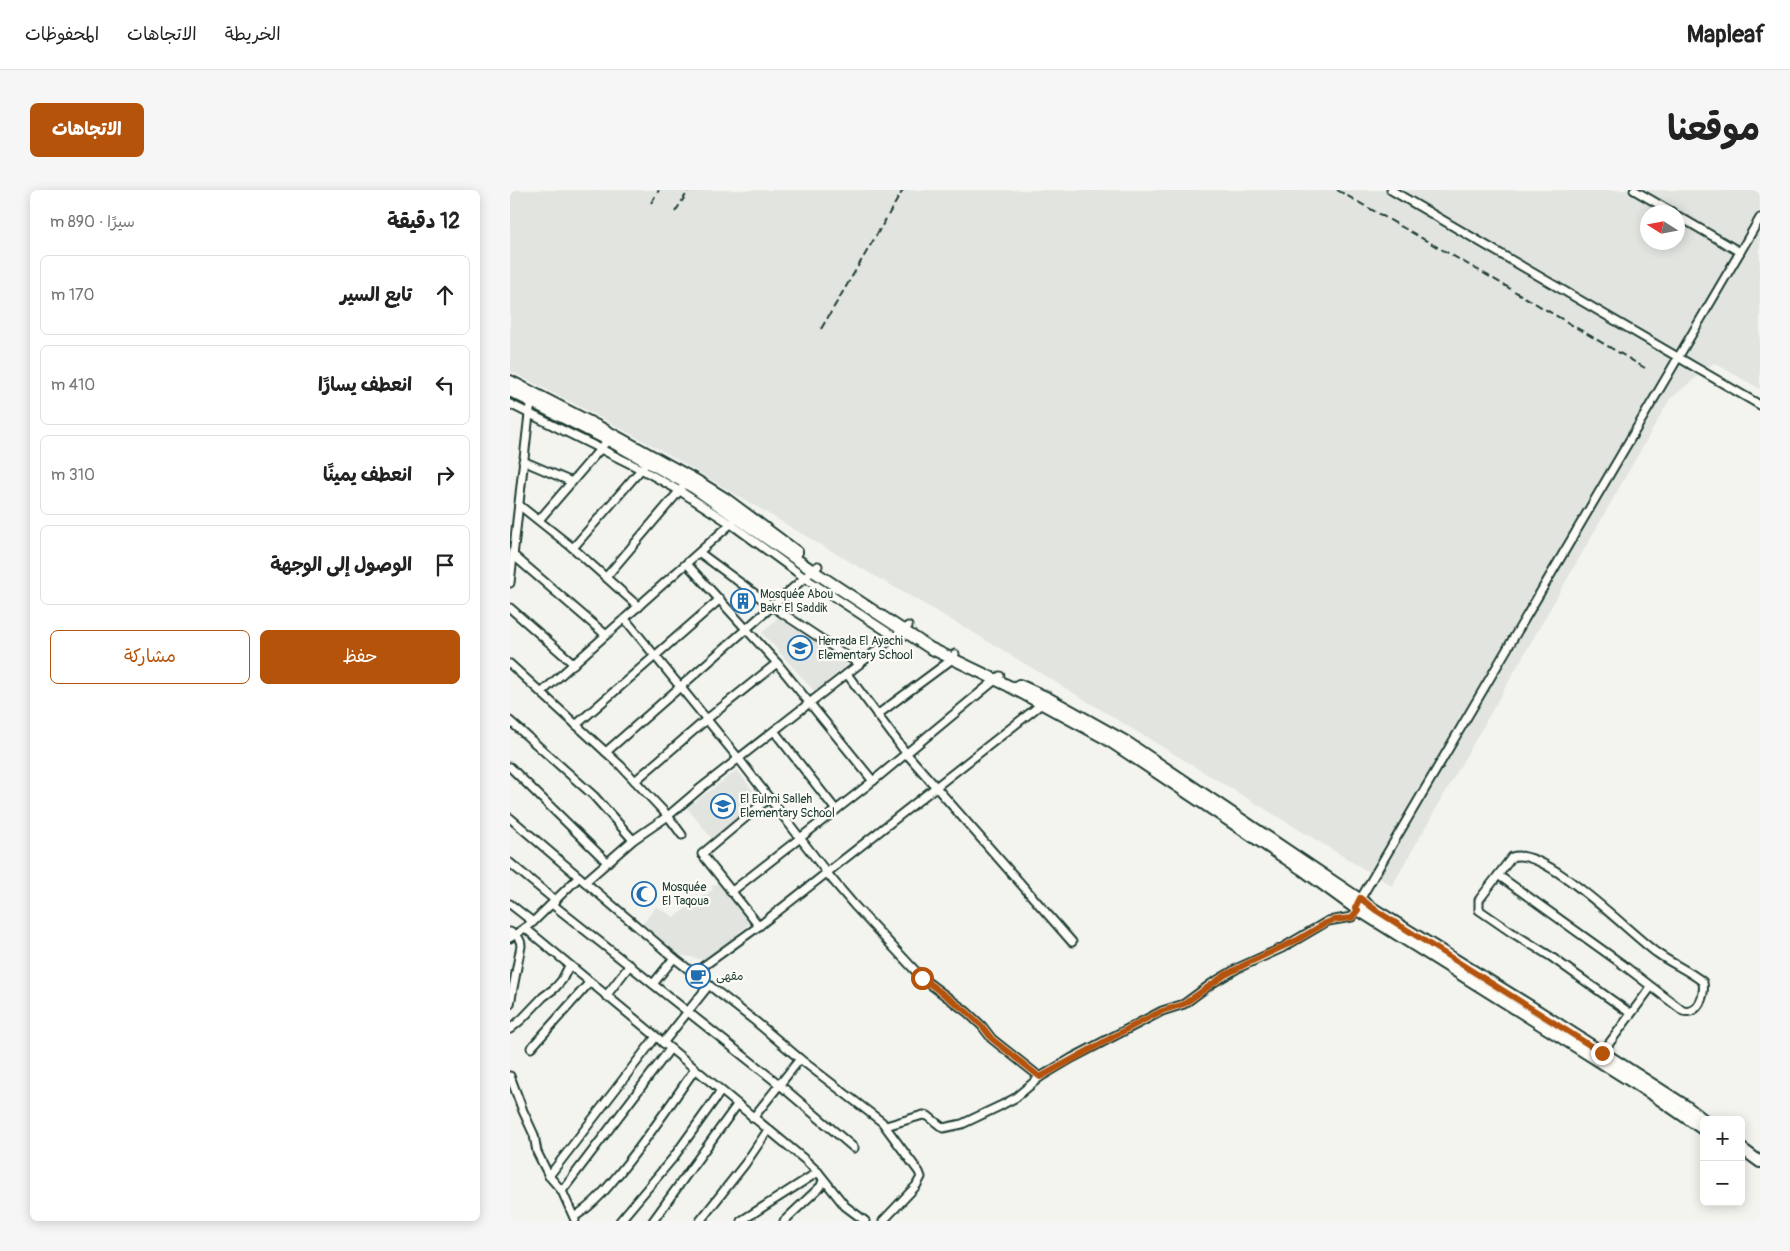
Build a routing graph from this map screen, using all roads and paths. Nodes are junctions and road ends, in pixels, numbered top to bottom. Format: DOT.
graph roads {
  1 [pos="1391,190"];
  2 [pos="1634,190"];
  3 [pos="1660,205"];
  4 [pos="1760,218"];
  5 [pos="1685,220"];
  6 [pos="1740,252"];
  7 [pos="1678,358"];
  8 [pos="510,381"];
  9 [pos="510,391"];
  10 [pos="532,402"];
  11 [pos="510,404"];
  12 [pos="1760,405"];
  13 [pos="529,414"];
  14 [pos="608,440"];
  15 [pos="600,449"];
  16 [pos="524,461"];
  17 [pos="644,466"];
  18 [pos="572,482"];
  19 [pos="683,487"];
  20 [pos="519,504"];
  21 [pos="539,520"];
  22 [pos="735,521"];
  23 [pos="574,548"];
  24 [pos="700,553"];
  25 [pos="513,555"];
  26 [pos="687,564"];
  27 [pos="812,572"];
  28 [pos="607,576"];
  29 [pos="510,584"];
  30 [pos="720,599"];
  31 [pos="639,607"];
  32 [pos="773,607"];
  33 [pos="510,608"];
  34 [pos="624,620"];
  35 [pos="747,629"];
  36 [pos="902,631"];
  37 [pos="606,635"];
  38 [pos="654,656"];
  39 [pos="953,657"];
  40 [pos="777,663"];
  41 [pos="510,664"];
  42 [pos="574,664"];
  43 [pos="859,664"];
  44 [pos="846,674"];
  45 [pos="998,678"];
  46 [pos="681,687"];
  47 [pos="542,692"];
  48 [pos="1045,701"];
  49 [pos="810,702"];
  50 [pos="877,714"];
  51 [pos="707,719"];
  52 [pos="510,721"];
  53 [pos="576,725"];
  54 [pos="774,731"];
  55 [pos="606,752"];
  56 [pos="906,753"];
  57 [pos="739,759"];
  58 [pos="510,767"];
  59 [pos="635,781"];
  60 [pos="873,781"];
  61 [pos="936,787"];
  62 [pos="769,798"];
  63 [pos="836,810"];
  64 [pos="668,816"];
  65 [pos="510,818"];
  66 [pos="682,835"];
  67 [pos="800,838"];
  68 [pos="633,840"];
  69 [pos="607,862"];
  70 [pos="510,863"];
  71 [pos="827,872"];
  72 [pos="1498,875"];
  73 [pos="582,879"];
  74 [pos="731,892"];
  75 [pos="1360,898"];
  76 [pos="554,902"];
  77 [pos="510,904"];
  78 [pos="1357,909"];
  79 [pos="533,922"];
  80 [pos="759,926"];
  81 [pos="525,928"];
  82 [pos="512,935"];
  83 [pos="1072,942"];
  84 [pos="674,958"];
  85 [pos="569,966"];
  86 [pos="630,966"];
  87 [pos="694,973"];
  88 [pos="589,983"];
  89 [pos="653,984"];
  90 [pos="709,985"];
  91 [pos="1651,987"];
  92 [pos="606,996"];
  93 [pos="510,1004"];
  94 [pos="687,1012"];
  95 [pos="1630,1014"];
  96 [pos="510,1029"];
  97 [pos="655,1038"];
  98 [pos="663,1043"];
  99 [pos="531,1048"];
  100 [pos="670,1049"];
  101 [pos="1602,1053"];
  102 [pos="800,1059"];
  103 [pos="695,1069"];
  104 [pos="510,1076"];
  105 [pos="1040,1077"];
  106 [pos="780,1085"];
  107 [pos="721,1091"];
  108 [pos="737,1105"];
  109 [pos="1700,1117"];
  110 [pos="753,1118"];
  111 [pos="886,1126"];
  112 [pos="1700,1127"];
  113 [pos="768,1130"];
  114 [pos="854,1148"];
  115 [pos="1746,1157"];
  116 [pos="1760,1162"];
  117 [pos="1760,1170"];
  118 [pos="818,1172"];
  119 [pos="549,1176"];
  120 [pos="823,1180"];
  121 [pos="562,1190"];
  122 [pos="574,1219"];
  123 [pos="620,1221"];
  124 [pos="653,1221"];
  125 [pos="700,1221"];
  126 [pos="741,1221"];
  127 [pos="784,1221"];
  128 [pos="865,1221"];
  129 [pos="883,1221"];
  1 -- 7 [label="street"];
  2 -- 3 [label="street"];
  4 -- 6 [label="street"];
  5 -- 6 [label="street"];
  6 -- 7 [label="street"];
  7 -- 12 [label="street"];
  7 -- 75 [label="street"];
  8 -- 27 [label="main road"];
  9 -- 10 [label="main road"];
  10 -- 13 [label="street"];
  10 -- 14 [label="main road"];
  11 -- 13 [label="street"];
  13 -- 15 [label="street"];
  13 -- 16 [label="street"];
  14 -- 15 [label="street"];
  14 -- 17 [label="main road"];
  15 -- 17 [label="street"];
  15 -- 18 [label="street"];
  16 -- 18 [label="street"];
  16 -- 20 [label="street"];
  17 -- 19 [label="main road"];
  17 -- 23 [label="street"];
  18 -- 21 [label="street"];
  19 -- 22 [label="main road"];
  19 -- 28 [label="street"];
  20 -- 21 [label="street"];
  20 -- 25 [label="street"];
  21 -- 23 [label="street"];
  22 -- 24 [label="street"];
  22 -- 27 [label="main road"];
  23 -- 28 [label="street"];
  24 -- 26 [label="street"];
  24 -- 32 [label="street"];
  25 -- 29 [label="street"];
  25 -- 37 [label="street"];
  26 -- 30 [label="street"];
  26 -- 31 [label="street"];
  27 -- 32 [label="street"];
  27 -- 36 [label="main road"];
  27 -- 36 [label="street"];
  28 -- 31 [label="street"];
  30 -- 35 [label="street"];
  30 -- 38 [label="street"];
  31 -- 34 [label="street"];
  32 -- 35 [label="street"];
  32 -- 43 [label="street"];
  33 -- 42 [label="street"];
  34 -- 37 [label="street"];
  34 -- 38 [label="street"];
  35 -- 40 [label="street"];
  35 -- 46 [label="street"];
  36 -- 39 [label="main road"];
  36 -- 43 [label="street"];
  37 -- 42 [label="street"];
  38 -- 46 [label="street"];
  38 -- 53 [label="street"];
  39 -- 45 [label="main road"];
  39 -- 50 [label="street"];
  40 -- 49 [label="street"];
  40 -- 51 [label="street"];
  41 -- 47 [label="street"];
  42 -- 47 [label="street"];
  43 -- 44 [label="street"];
  44 -- 49 [label="street"];
  44 -- 50 [label="street"];
  45 -- 48 [label="main road"];
  45 -- 56 [label="street"];
  46 -- 51 [label="street"];
  46 -- 55 [label="street"];
  47 -- 53 [label="street"];
  48 -- 61 [label="street"];
  48 -- 75 [label="main road"];
  48 -- 78 [label="main road"];
  49 -- 54 [label="street"];
  49 -- 60 [label="street"];
  50 -- 56 [label="street"];
  51 -- 57 [label="street"];
  51 -- 59 [label="street"];
  52 -- 68 [label="street"];
  53 -- 55 [label="street"];
  54 -- 57 [label="street"];
  54 -- 63 [label="street"];
  55 -- 59 [label="street"];
  56 -- 60 [label="street"];
  56 -- 61 [label="street"];
  57 -- 62 [label="street"];
  57 -- 64 [label="street"];
  58 -- 69 [label="street"];
  59 -- 64 [label="street"];
  60 -- 63 [label="street"];
  61 -- 71 [label="street"];
  61 -- 83 [label="street"];
  62 -- 67 [label="street"];
  62 -- 74 [label="street"];
  63 -- 67 [label="street"];
  64 -- 66 [label="street"];
  64 -- 68 [label="street"];
  65 -- 73 [label="street"];
  67 -- 71 [label="street"];
  67 -- 74 [label="street"];
  68 -- 69 [label="street"];
  69 -- 73 [label="street"];
  70 -- 76 [label="street"];
  71 -- 80 [label="street"];
  71 -- 105 [label="street"];
  72 -- 91 [label="street"];
  72 -- 91 [label="street"];
  72 -- 95 [label="street"];
  73 -- 76 [label="street"];
  73 -- 84 [label="street"];
  74 -- 80 [label="street"];
  75 -- 78 [label="street"];
  75 -- 101 [label="main road"];
  76 -- 79 [label="street"];
  76 -- 86 [label="street"];
  77 -- 79 [label="street"];
  78 -- 105 [label="street"];
  78 -- 112 [label="main road"];
  79 -- 81 [label="street"];
  80 -- 87 [label="street"];
  81 -- 82 [label="street"];
  81 -- 85 [label="street"];
  82 -- 93 [label="street"];
  84 -- 87 [label="street"];
  84 -- 89 [label="street"];
  85 -- 88 [label="street"];
  85 -- 96 [label="street"];
  86 -- 89 [label="street"];
  86 -- 92 [label="street"];
  87 -- 90 [label="street"];
  88 -- 92 [label="street"];
  88 -- 99 [label="street"];
  89 -- 94 [label="street"];
  90 -- 94 [label="street"];
  90 -- 102 [label="street"];
  91 -- 95 [label="street"];
  92 -- 97 [label="street"];
  94 -- 98 [label="street"];
  94 -- 106 [label="street"];
  95 -- 101 [label="street"];
  97 -- 98 [label="street"];
  97 -- 119 [label="street"];
  98 -- 100 [label="street"];
  100 -- 103 [label="street"];
  100 -- 121 [label="street"];
  101 -- 109 [label="main road"];
  102 -- 106 [label="street"];
  102 -- 111 [label="street"];
  103 -- 107 [label="street"];
  103 -- 122 [label="street"];
  104 -- 119 [label="street"];
  105 -- 111 [label="street"];
  106 -- 110 [label="street"];
  106 -- 114 [label="street"];
  107 -- 108 [label="street"];
  107 -- 123 [label="street"];
  108 -- 110 [label="street"];
  108 -- 124 [label="street"];
  110 -- 113 [label="street"];
  111 -- 129 [label="street"];
  113 -- 118 [label="street"];
  113 -- 125 [label="street"];
  115 -- 116 [label="main road"];
  115 -- 117 [label="main road"];
  118 -- 120 [label="street"];
  118 -- 126 [label="street"];
  119 -- 121 [label="street"];
  120 -- 127 [label="street"];
  120 -- 128 [label="street"];
  121 -- 122 [label="street"];
}
